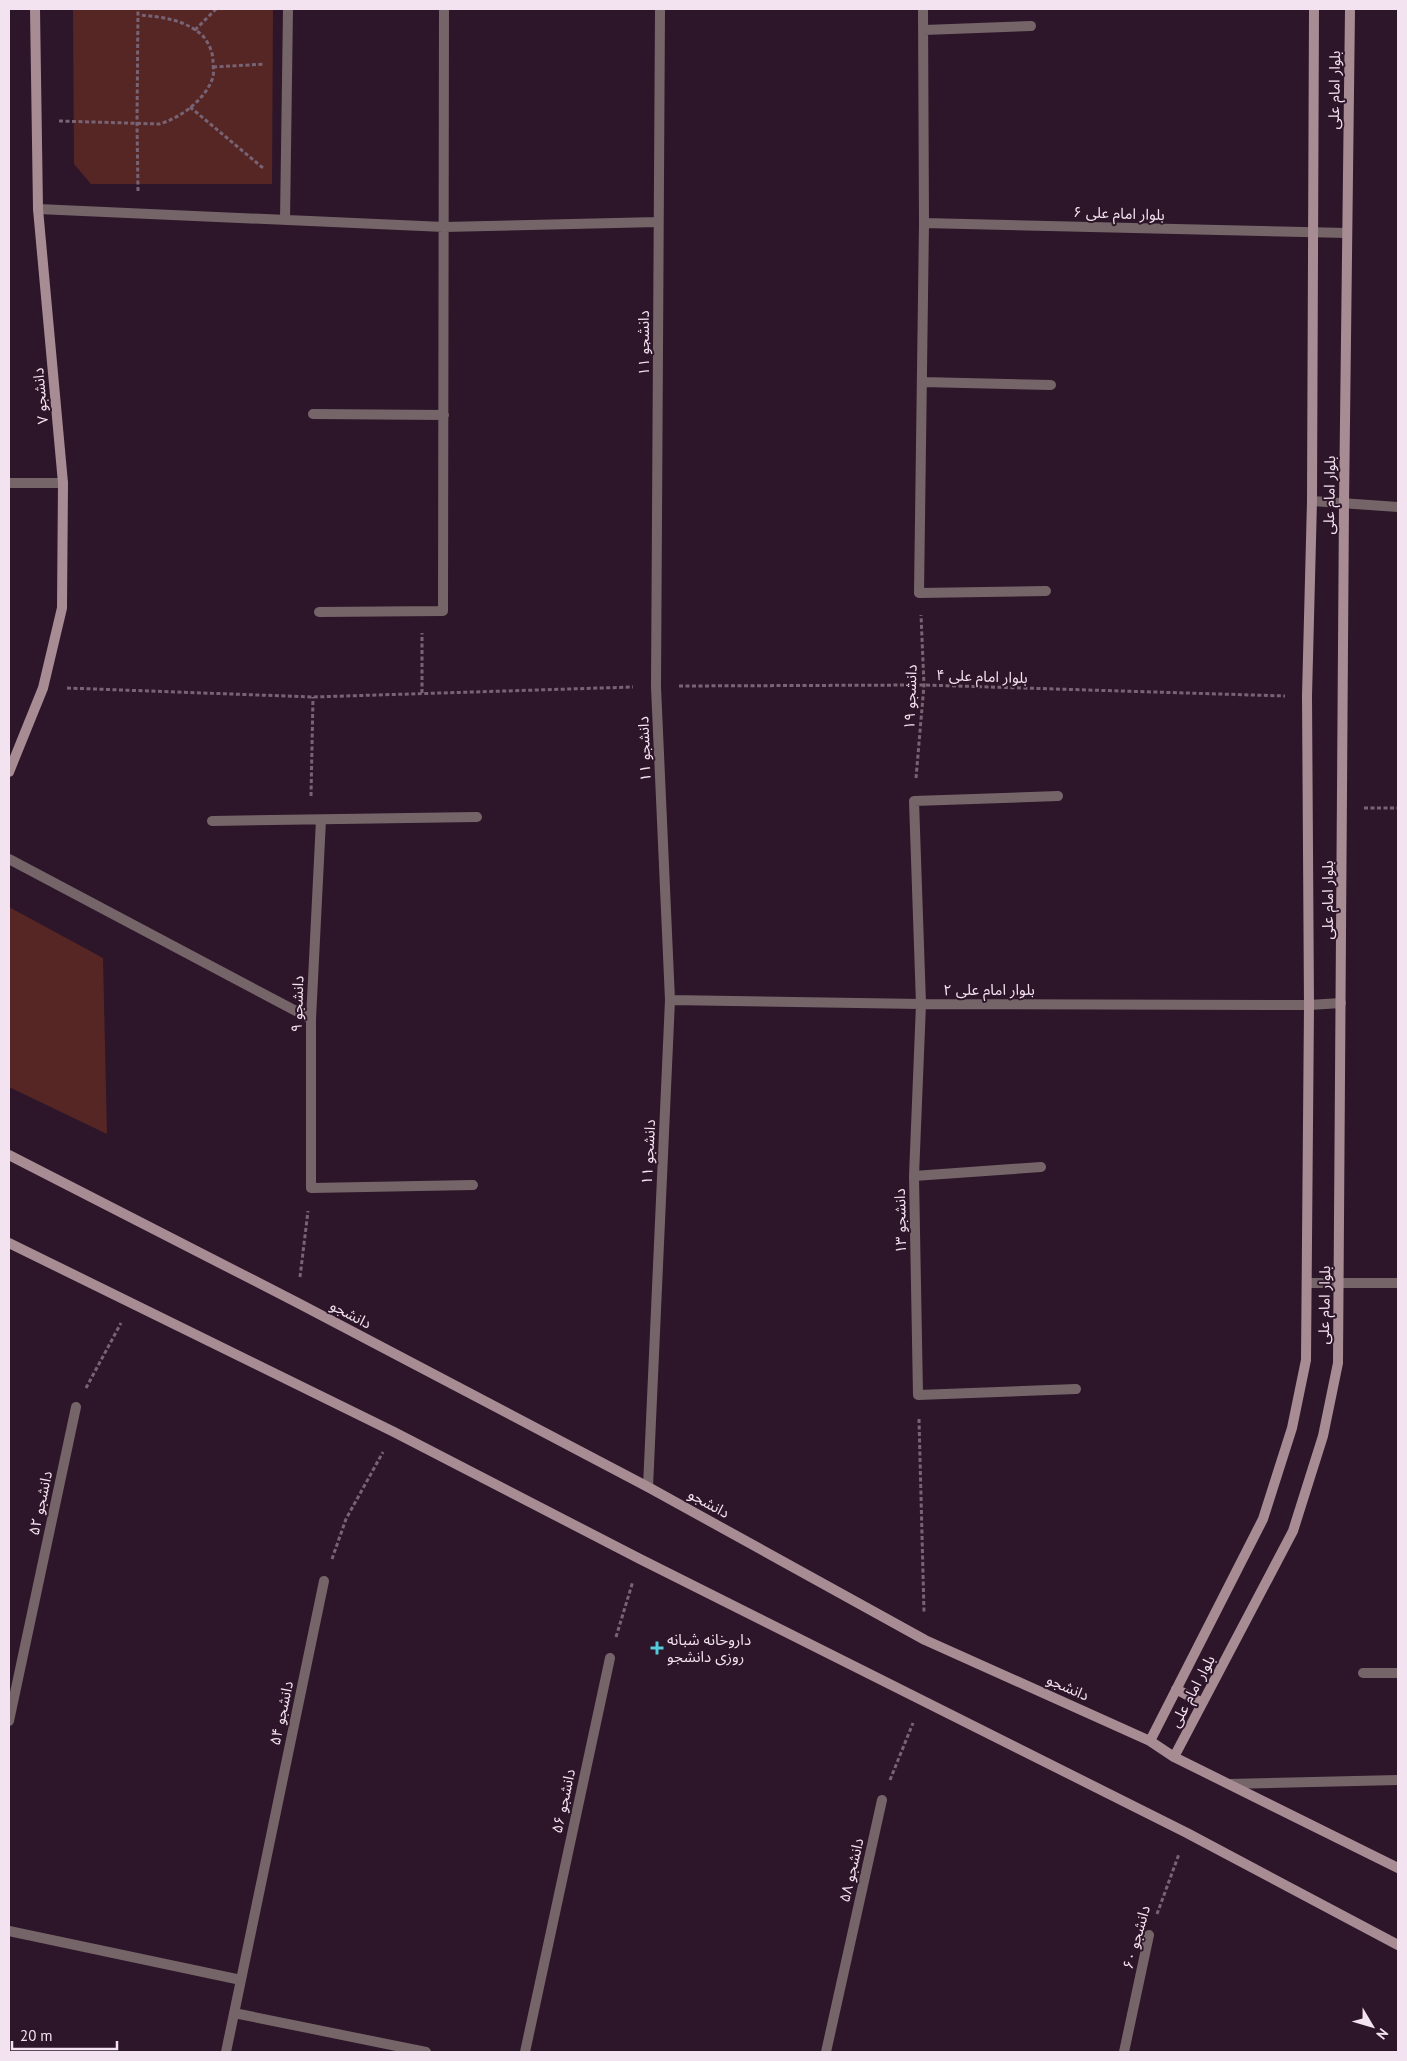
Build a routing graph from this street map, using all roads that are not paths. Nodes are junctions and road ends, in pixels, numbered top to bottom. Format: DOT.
graph roads {
  1 [pos="35,9"];
  2 [pos="288,9"];
  3 [pos="444,9"];
  4 [pos="660,9"];
  5 [pos="924,9"];
  6 [pos="1314,9"];
  7 [pos="1350,9"];
  8 [pos="1031,26"];
  9 [pos="924,30"];
  10 [pos="38,209"];
  11 [pos="285,220"];
  12 [pos="658,222"];
  13 [pos="924,223"];
  14 [pos="444,227"];
  15 [pos="1313,233"];
  16 [pos="1347,233"];
  17 [pos="922,382"];
  18 [pos="1051,385"];
  19 [pos="313,414"];
  20 [pos="444,415"];
  21 [pos="63,482"];
  22 [pos="9,483"];
  23 [pos="1312,501"];
  24 [pos="1344,504"];
  25 [pos="1398,506"];
  26 [pos="1046,591"];
  27 [pos="319,612"];
  28 [pos="9,772"];
  29 [pos="1058,796"];
  30 [pos="478,817"];
  31 [pos="316,820"];
  32 [pos="212,821"];
  33 [pos="9,859"];
  34 [pos="670,1000"];
  35 [pos="1341,1003"];
  36 [pos="921,1004"];
  37 [pos="1309,1005"];
  38 [pos="310,1018"];
  39 [pos="9,1155"];
  40 [pos="1042,1167"];
  41 [pos="914,1176"];
  42 [pos="473,1185"];
  43 [pos="9,1243"];
  44 [pos="1307,1283"];
  45 [pos="1398,1283"];
  46 [pos="1339,1284"];
  47 [pos="1076,1388"];
  48 [pos="76,1406"];
  49 [pos="648,1487"];
  50 [pos="324,1581"];
  51 [pos="610,1658"];
  52 [pos="1363,1673"];
  53 [pos="1398,1673"];
  54 [pos="1176,1689"];
  55 [pos="1202,1703"];
  56 [pos="9,1721"];
  57 [pos="1150,1740"];
  58 [pos="1174,1757"];
  59 [pos="1398,1780"];
  60 [pos="1229,1784"];
  61 [pos="882,1800"];
  62 [pos="1398,1868"];
  63 [pos="9,1931"];
  64 [pos="1149,1935"];
  65 [pos="1398,1945"];
  66 [pos="241,1980"];
  67 [pos="234,2013"];
  68 [pos="226,2052"];
  69 [pos="426,2052"];
  70 [pos="525,2052"];
  71 [pos="826,2052"];
  72 [pos="1124,2052"];
  1 -- 10 [label="street, دانشجو ۷"];
  2 -- 11 [label="street"];
  3 -- 14 [label="street"];
  4 -- 12 [label="street, دانشجو ۱۱"];
  5 -- 9 [label="street"];
  6 -- 15 [label="street, بلوار امام علی"];
  7 -- 16 [label="street, بلوار امام علی"];
  8 -- 9 [label="street"];
  9 -- 13 [label="street"];
  10 -- 11 [label="street"];
  10 -- 21 [label="street, دانشجو ۷"];
  11 -- 14 [label="street"];
  12 -- 14 [label="street"];
  12 -- 34 [label="street, دانشجو ۱۱"];
  13 -- 15 [label="street, بلوار امام علی ۶"];
  13 -- 17 [label="street"];
  14 -- 20 [label="street"];
  15 -- 16 [label="street, بلوار امام علی ۶"];
  15 -- 23 [label="street, بلوار امام علی"];
  16 -- 24 [label="street, بلوار امام علی"];
  17 -- 18 [label="street"];
  17 -- 26 [label="street"];
  19 -- 20 [label="street"];
  20 -- 27 [label="street"];
  21 -- 22 [label="street"];
  21 -- 28 [label="street, دانشجو ۷"];
  23 -- 24 [label="street"];
  23 -- 37 [label="street, بلوار امام علی"];
  24 -- 25 [label="street"];
  24 -- 35 [label="street, بلوار امام علی"];
  29 -- 36 [label="street, دانشجو ۱۳"];
  30 -- 31 [label="street"];
  31 -- 32 [label="street"];
  31 -- 38 [label="street, دانشجو ۹"];
  33 -- 38 [label="street"];
  34 -- 36 [label="street, بلوار امام علی ۲"];
  34 -- 49 [label="street, دانشجو ۱۱"];
  35 -- 37 [label="street, بلوار امام علی ۲"];
  35 -- 46 [label="street, بلوار امام علی"];
  36 -- 37 [label="street, بلوار امام علی ۲"];
  36 -- 41 [label="street, دانشجو ۱۳"];
  37 -- 44 [label="street, بلوار امام علی"];
  38 -- 42 [label="street, دانشجو ۹"];
  39 -- 49 [label="street, دانشجو"];
  40 -- 41 [label="street"];
  41 -- 47 [label="street, دانشجو ۱۳"];
  43 -- 65 [label="street"];
  44 -- 46 [label="street"];
  44 -- 54 [label="street, بلوار امام علی"];
  45 -- 46 [label="street"];
  46 -- 55 [label="street, بلوار امام علی"];
  48 -- 56 [label="street, دانشجو ۵۲"];
  49 -- 57 [label="street, دانشجو"];
  50 -- 66 [label="street, دانشجو ۵۴"];
  51 -- 70 [label="street, دانشجو ۵۶"];
  52 -- 53 [label="street"];
  54 -- 55 [label="street"];
  54 -- 57 [label="street, بلوار امام علی"];
  55 -- 58 [label="street, بلوار امام علی"];
  57 -- 58 [label="street, دانشجو"];
  58 -- 60 [label="street, دانشجو"];
  59 -- 60 [label="street"];
  60 -- 62 [label="street, دانشجو"];
  61 -- 71 [label="street, دانشجو ۵۸"];
  63 -- 66 [label="street"];
  64 -- 72 [label="street, دانشجو ۶۰"];
  66 -- 67 [label="street, دانشجو ۵۴"];
  67 -- 68 [label="street, دانشجو ۵۴"];
  67 -- 69 [label="street"];
}
